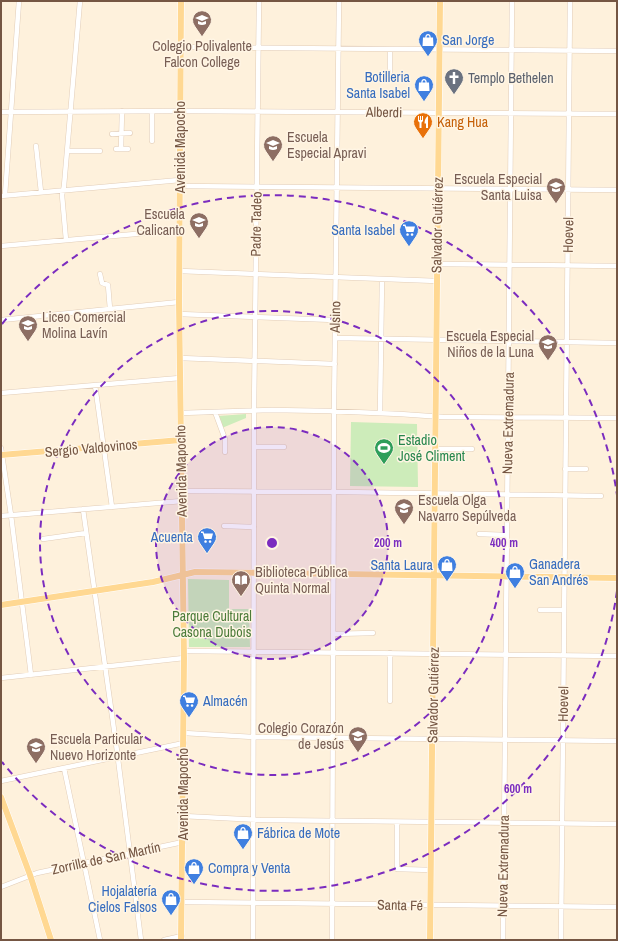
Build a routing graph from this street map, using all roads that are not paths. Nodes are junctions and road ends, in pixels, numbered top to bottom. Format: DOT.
graph roads {
  1 [pos="19,1"];
  2 [pos="80,1"];
  3 [pos="181,1"];
  4 [pos="258,1"];
  5 [pos="339,1"];
  6 [pos="440,1"];
  7 [pos="512,1"];
  8 [pos="570,1"];
  9 [pos="181,47"];
  10 [pos="258,48"];
  11 [pos="338,49"];
  12 [pos="390,49"];
  13 [pos="439,50"];
  14 [pos="511,50"];
  15 [pos="570,50"];
  16 [pos="617,50"];
  17 [pos="390,78"];
  18 [pos="122,111"];
  19 [pos="152,111"];
  20 [pos="180,111"];
  21 [pos="257,111"];
  22 [pos="1,112"];
  23 [pos="10,112"];
  24 [pos="70,112"];
  25 [pos="337,112"];
  26 [pos="438,113"];
  27 [pos="510,113"];
  28 [pos="569,114"];
  29 [pos="617,114"];
  30 [pos="130,133"];
  31 [pos="112,134"];
  32 [pos="122,134"];
  33 [pos="152,141"];
  34 [pos="36,146"];
  35 [pos="128,149"];
  36 [pos="67,151"];
  37 [pos="100,151"];
  38 [pos="180,183"];
  39 [pos="257,187"];
  40 [pos="337,188"];
  41 [pos="438,189"];
  42 [pos="510,189"];
  43 [pos="63,190"];
  44 [pos="568,190"];
  45 [pos="617,190"];
  46 [pos="41,192"];
  47 [pos="3,195"];
  48 [pos="180,230"];
  49 [pos="66,240"];
  50 [pos="1,246"];
  51 [pos="437,264"];
  52 [pos="509,265"];
  53 [pos="567,266"];
  54 [pos="617,266"];
  55 [pos="180,271"];
  56 [pos="100,274"];
  57 [pos="256,274"];
  58 [pos="336,277"];
  59 [pos="382,279"];
  60 [pos="437,281"];
  61 [pos="179,302"];
  62 [pos="110,309"];
  63 [pos="180,314"];
  64 [pos="255,317"];
  65 [pos="1,320"];
  66 [pos="335,320"];
  67 [pos="335,338"];
  68 [pos="381,339"];
  69 [pos="436,341"];
  70 [pos="508,342"];
  71 [pos="567,342"];
  72 [pos="617,343"];
  73 [pos="180,358"];
  74 [pos="254,361"];
  75 [pos="335,364"];
  76 [pos="180,378"];
  77 [pos="95,385"];
  78 [pos="1,393"];
  79 [pos="254,411"];
  80 [pos="334,411"];
  81 [pos="181,412"];
  82 [pos="215,412"];
  83 [pos="380,413"];
  84 [pos="435,416"];
  85 [pos="508,418"];
  86 [pos="617,418"];
  87 [pos="566,419"];
  88 [pos="181,440"];
  89 [pos="104,447"];
  90 [pos="254,447"];
  91 [pos="284,447"];
  92 [pos="1,448"];
  93 [pos="435,449"];
  94 [pos="472,449"];
  95 [pos="225,452"];
  96 [pos="2,455"];
  97 [pos="565,468"];
  98 [pos="586,469"];
  99 [pos="181,491"];
  100 [pos="254,491"];
  101 [pos="334,492"];
  102 [pos="435,493"];
  103 [pos="507,494"];
  104 [pos="565,495"];
  105 [pos="601,496"];
  106 [pos="182,501"];
  107 [pos="112,507"];
  108 [pos="83,509"];
  109 [pos="11,515"];
  110 [pos="1,516"];
  111 [pos="224,526"];
  112 [pos="254,527"];
  113 [pos="86,533"];
  114 [pos="479,534"];
  115 [pos="506,535"];
  116 [pos="43,539"];
  117 [pos="254,573"];
  118 [pos="333,574"];
  119 [pos="182,575"];
  120 [pos="434,575"];
  121 [pos="506,576"];
  122 [pos="564,577"];
  123 [pos="617,578"];
  124 [pos="94,590"];
  125 [pos="22,601"];
  126 [pos="1,604"];
  127 [pos="540,610"];
  128 [pos="564,610"];
  129 [pos="373,633"];
  130 [pos="333,634"];
  131 [pos="253,652"];
  132 [pos="333,652"];
  133 [pos="390,653"];
  134 [pos="433,653"];
  135 [pos="184,654"];
  136 [pos="505,655"];
  137 [pos="563,656"];
  138 [pos="617,656"];
  139 [pos="105,666"];
  140 [pos="32,675"];
  141 [pos="1,678"];
  142 [pos="390,702"];
  143 [pos="184,733"];
  144 [pos="253,737"];
  145 [pos="333,738"];
  146 [pos="432,739"];
  147 [pos="504,740"];
  148 [pos="563,740"];
  149 [pos="617,741"];
  150 [pos="184,743"];
  151 [pos="118,757"];
  152 [pos="64,768"];
  153 [pos="1,781"];
  154 [pos="1,797"];
  155 [pos="183,816"];
  156 [pos="253,820"];
  157 [pos="332,821"];
  158 [pos="397,822"];
  159 [pos="431,822"];
  160 [pos="504,822"];
  161 [pos="562,823"];
  162 [pos="617,824"];
  163 [pos="183,842"];
  164 [pos="130,853"];
  165 [pos="84,863"];
  166 [pos="431,870"];
  167 [pos="30,875"];
  168 [pos="1,887"];
  169 [pos="183,902"];
  170 [pos="253,903"];
  171 [pos="332,904"];
  172 [pos="430,905"];
  173 [pos="503,906"];
  174 [pos="561,906"];
  175 [pos="617,907"];
  176 [pos="182,938"];
  177 [pos="51,940"];
  178 [pos="100,940"];
  179 [pos="141,940"];
  180 [pos="164,940"];
  181 [pos="253,940"];
  182 [pos="332,940"];
  183 [pos="430,940"];
  184 [pos="503,940"];
  185 [pos="561,940"];
  1 -- 23 [label="street"];
  2 -- 24 [label="street"];
  3 -- 9 [label="main road, Avenida Mapocho"];
  4 -- 10 [label="street, Padre Tadeo"];
  5 -- 11 [label="street, Alsino"];
  6 -- 13 [label="main road, Salvador Gutiérrez"];
  7 -- 14 [label="street, Nueva Extremadura"];
  8 -- 15 [label="street, Hoevel"];
  9 -- 10 [label="street"];
  9 -- 20 [label="main road, Avenida Mapocho"];
  10 -- 11 [label="street"];
  10 -- 21 [label="street, Padre Tadeo"];
  11 -- 12 [label="street"];
  11 -- 25 [label="street, Alsino"];
  12 -- 13 [label="street"];
  12 -- 17 [label="street"];
  13 -- 14 [label="street"];
  13 -- 26 [label="main road, Salvador Gutiérrez"];
  14 -- 15 [label="street"];
  14 -- 27 [label="street, Nueva Extremadura"];
  15 -- 16 [label="street"];
  15 -- 28 [label="street, Hoevel"];
  18 -- 19 [label="street, Alberdi"];
  18 -- 24 [label="street, Alberdi"];
  18 -- 32 [label="street"];
  19 -- 20 [label="street, Alberdi"];
  19 -- 33 [label="street"];
  20 -- 21 [label="street, Alberdi"];
  20 -- 38 [label="main road, Avenida Mapocho"];
  21 -- 25 [label="street, Alberdi"];
  21 -- 39 [label="street, Padre Tadeo"];
  22 -- 23 [label="street, Alberdi"];
  23 -- 24 [label="street, Alberdi"];
  23 -- 47 [label="street"];
  24 -- 36 [label="street"];
  25 -- 26 [label="street, Alberdi"];
  25 -- 40 [label="street, Alsino"];
  26 -- 27 [label="street, Alberdi"];
  26 -- 41 [label="main road, Salvador Gutiérrez"];
  27 -- 28 [label="street, Alberdi"];
  27 -- 42 [label="street, Nueva Extremadura"];
  28 -- 29 [label="street, Alberdi"];
  28 -- 44 [label="street, Hoevel"];
  30 -- 32 [label="street"];
  31 -- 32 [label="street"];
  32 -- 35 [label="street"];
  34 -- 46 [label="street"];
  36 -- 37 [label="street"];
  36 -- 43 [label="street"];
  38 -- 39 [label="street"];
  38 -- 43 [label="street"];
  38 -- 48 [label="main road, Avenida Mapocho"];
  39 -- 40 [label="street"];
  39 -- 57 [label="street, Padre Tadeo"];
  40 -- 41 [label="street"];
  40 -- 58 [label="street, Alsino"];
  41 -- 42 [label="street"];
  41 -- 51 [label="main road, Salvador Gutiérrez"];
  42 -- 44 [label="street"];
  42 -- 52 [label="street, Nueva Extremadura"];
  43 -- 46 [label="street"];
  43 -- 49 [label="street"];
  44 -- 45 [label="street"];
  44 -- 53 [label="street, Hoevel"];
  46 -- 47 [label="street"];
  48 -- 49 [label="street"];
  48 -- 55 [label="main road, Avenida Mapocho"];
  49 -- 50 [label="street"];
  51 -- 52 [label="street"];
  51 -- 60 [label="main road, Salvador Gutiérrez"];
  52 -- 53 [label="street"];
  52 -- 70 [label="street, Nueva Extremadura"];
  53 -- 54 [label="street"];
  53 -- 71 [label="street, Hoevel"];
  55 -- 57 [label="street"];
  55 -- 61 [label="main road, Avenida Mapocho"];
  56 -- 62 [label="street"];
  57 -- 58 [label="street"];
  57 -- 64 [label="street, Padre Tadeo"];
  58 -- 59 [label="street"];
  58 -- 66 [label="street, Alsino"];
  59 -- 60 [label="street"];
  59 -- 68 [label="street"];
  60 -- 69 [label="main road, Salvador Gutiérrez"];
  61 -- 62 [label="street"];
  61 -- 63 [label="main road, Avenida Mapocho"];
  62 -- 65 [label="street"];
  63 -- 64 [label="street"];
  63 -- 73 [label="main road, Avenida Mapocho"];
  64 -- 66 [label="street"];
  64 -- 74 [label="street, Padre Tadeo"];
  66 -- 67 [label="street, Alsino"];
  67 -- 68 [label="street"];
  67 -- 75 [label="street, Alsino"];
  68 -- 69 [label="street"];
  68 -- 83 [label="street"];
  69 -- 70 [label="street"];
  69 -- 84 [label="main road, Salvador Gutiérrez"];
  70 -- 71 [label="street"];
  70 -- 85 [label="street, Nueva Extremadura"];
  71 -- 72 [label="street"];
  71 -- 87 [label="street, Hoevel"];
  73 -- 74 [label="street"];
  73 -- 76 [label="main road, Avenida Mapocho"];
  74 -- 75 [label="street"];
  74 -- 79 [label="street, Padre Tadeo"];
  75 -- 80 [label="street, Alsino"];
  76 -- 77 [label="street"];
  76 -- 81 [label="main road, Avenida Mapocho"];
  77 -- 78 [label="street"];
  77 -- 89 [label="street"];
  79 -- 80 [label="street"];
  79 -- 82 [label="street"];
  79 -- 90 [label="street, Padre Tadeo"];
  80 -- 83 [label="street"];
  80 -- 101 [label="street, Alsino"];
  81 -- 82 [label="street"];
  81 -- 88 [label="main road, Avenida Mapocho"];
  82 -- 95 [label="street"];
  83 -- 84 [label="street"];
  84 -- 85 [label="street"];
  84 -- 93 [label="main road, Salvador Gutiérrez"];
  85 -- 87 [label="street"];
  85 -- 103 [label="street, Nueva Extremadura"];
  86 -- 87 [label="street"];
  87 -- 97 [label="street, Hoevel"];
  88 -- 89 [label="main road, Sergio Valdovinos"];
  88 -- 99 [label="main road, Avenida Mapocho"];
  89 -- 96 [label="main road, Sergio Valdovinos"];
  89 -- 107 [label="street"];
  90 -- 91 [label="street"];
  90 -- 100 [label="street, Padre Tadeo"];
  92 -- 96 [label="street"];
  93 -- 94 [label="street"];
  93 -- 102 [label="main road, Salvador Gutiérrez"];
  96 -- 109 [label="street"];
  97 -- 98 [label="street"];
  97 -- 104 [label="street, Hoevel"];
  99 -- 100 [label="street"];
  99 -- 106 [label="main road, Avenida Mapocho"];
  100 -- 101 [label="street"];
  100 -- 112 [label="street, Padre Tadeo"];
  101 -- 102 [label="street"];
  101 -- 118 [label="street, Alsino"];
  102 -- 103 [label="street"];
  102 -- 120 [label="main road, Salvador Gutiérrez"];
  103 -- 104 [label="street"];
  103 -- 115 [label="street, Nueva Extremadura"];
  104 -- 105 [label="street"];
  104 -- 122 [label="street, Hoevel"];
  106 -- 107 [label="street"];
  106 -- 119 [label="main road, Avenida Mapocho"];
  107 -- 108 [label="street"];
  108 -- 109 [label="street"];
  108 -- 113 [label="street"];
  109 -- 110 [label="street"];
  109 -- 125 [label="street"];
  111 -- 112 [label="street"];
  112 -- 117 [label="street, Padre Tadeo"];
  113 -- 116 [label="street"];
  113 -- 124 [label="street"];
  114 -- 115 [label="street"];
  115 -- 121 [label="street, Nueva Extremadura"];
  117 -- 118 [label="main road"];
  117 -- 119 [label="main road"];
  117 -- 131 [label="street, Padre Tadeo"];
  118 -- 120 [label="main road"];
  118 -- 130 [label="street, Alsino"];
  119 -- 124 [label="main road"];
  119 -- 135 [label="main road, Avenida Mapocho"];
  120 -- 121 [label="main road"];
  120 -- 134 [label="main road, Salvador Gutiérrez"];
  121 -- 122 [label="main road"];
  121 -- 136 [label="street, Nueva Extremadura"];
  122 -- 123 [label="main road"];
  122 -- 128 [label="street, Hoevel"];
  124 -- 125 [label="main road"];
  124 -- 139 [label="street"];
  125 -- 126 [label="main road"];
  125 -- 140 [label="street"];
  127 -- 128 [label="street"];
  128 -- 137 [label="street, Hoevel"];
  129 -- 130 [label="street"];
  130 -- 132 [label="street, Alsino"];
  131 -- 132 [label="street"];
  131 -- 135 [label="street"];
  131 -- 144 [label="street, Padre Tadeo"];
  132 -- 133 [label="street"];
  132 -- 145 [label="street, Alsino"];
  133 -- 134 [label="street"];
  133 -- 142 [label="street"];
  134 -- 136 [label="street"];
  134 -- 146 [label="main road, Salvador Gutiérrez"];
  135 -- 139 [label="street"];
  135 -- 143 [label="main road, Avenida Mapocho"];
  136 -- 137 [label="street"];
  136 -- 147 [label="street, Nueva Extremadura"];
  137 -- 138 [label="street"];
  137 -- 148 [label="street, Hoevel"];
  139 -- 140 [label="street"];
  139 -- 151 [label="street"];
  140 -- 141 [label="street"];
  143 -- 144 [label="street"];
  143 -- 150 [label="main road, Avenida Mapocho"];
  144 -- 145 [label="street"];
  144 -- 156 [label="street, Padre Tadeo"];
  145 -- 146 [label="street"];
  145 -- 157 [label="street, Alsino"];
  146 -- 147 [label="street"];
  146 -- 159 [label="main road, Salvador Gutiérrez"];
  147 -- 148 [label="street"];
  147 -- 160 [label="street, Nueva Extremadura"];
  148 -- 149 [label="street"];
  148 -- 161 [label="street, Hoevel"];
  150 -- 151 [label="street"];
  150 -- 155 [label="main road, Avenida Mapocho"];
  151 -- 152 [label="street"];
  151 -- 164 [label="street"];
  152 -- 153 [label="street"];
  152 -- 165 [label="street"];
  154 -- 167 [label="main road"];
  155 -- 156 [label="street"];
  155 -- 163 [label="main road, Avenida Mapocho"];
  156 -- 157 [label="street"];
  156 -- 170 [label="street, Padre Tadeo"];
  157 -- 158 [label="street"];
  157 -- 171 [label="street, Alsino"];
  158 -- 159 [label="street"];
  158 -- 166 [label="street"];
  159 -- 160 [label="street"];
  159 -- 166 [label="main road, Salvador Gutiérrez"];
  160 -- 161 [label="street"];
  160 -- 173 [label="street, Nueva Extremadura"];
  161 -- 162 [label="street"];
  161 -- 174 [label="street, Hoevel"];
  163 -- 164 [label="street, Zorrilla de San Martín"];
  163 -- 169 [label="main road, Avenida Mapocho"];
  164 -- 165 [label="street, Zorrilla de San Martín"];
  164 -- 179 [label="street"];
  165 -- 167 [label="street, Zorrilla de San Martín"];
  165 -- 178 [label="street"];
  166 -- 172 [label="main road, Salvador Gutiérrez"];
  167 -- 168 [label="street, Zorrilla de San Martín"];
  167 -- 177 [label="main road"];
  169 -- 170 [label="street, Santa Fé"];
  169 -- 176 [label="main road, Avenida Mapocho"];
  170 -- 171 [label="street, Santa Fé"];
  170 -- 181 [label="street, Padre Tadeo"];
  171 -- 172 [label="street, Santa Fé"];
  171 -- 182 [label="street, Alsino"];
  172 -- 173 [label="street, Santa Fé"];
  172 -- 183 [label="main road, Salvador Gutiérrez"];
  173 -- 174 [label="street, Santa Fé"];
  173 -- 184 [label="street, Nueva Extremadura"];
  174 -- 175 [label="street, Santa Fé"];
  174 -- 185 [label="street, Hoevel"];
  176 -- 180 [label="street"];
}
